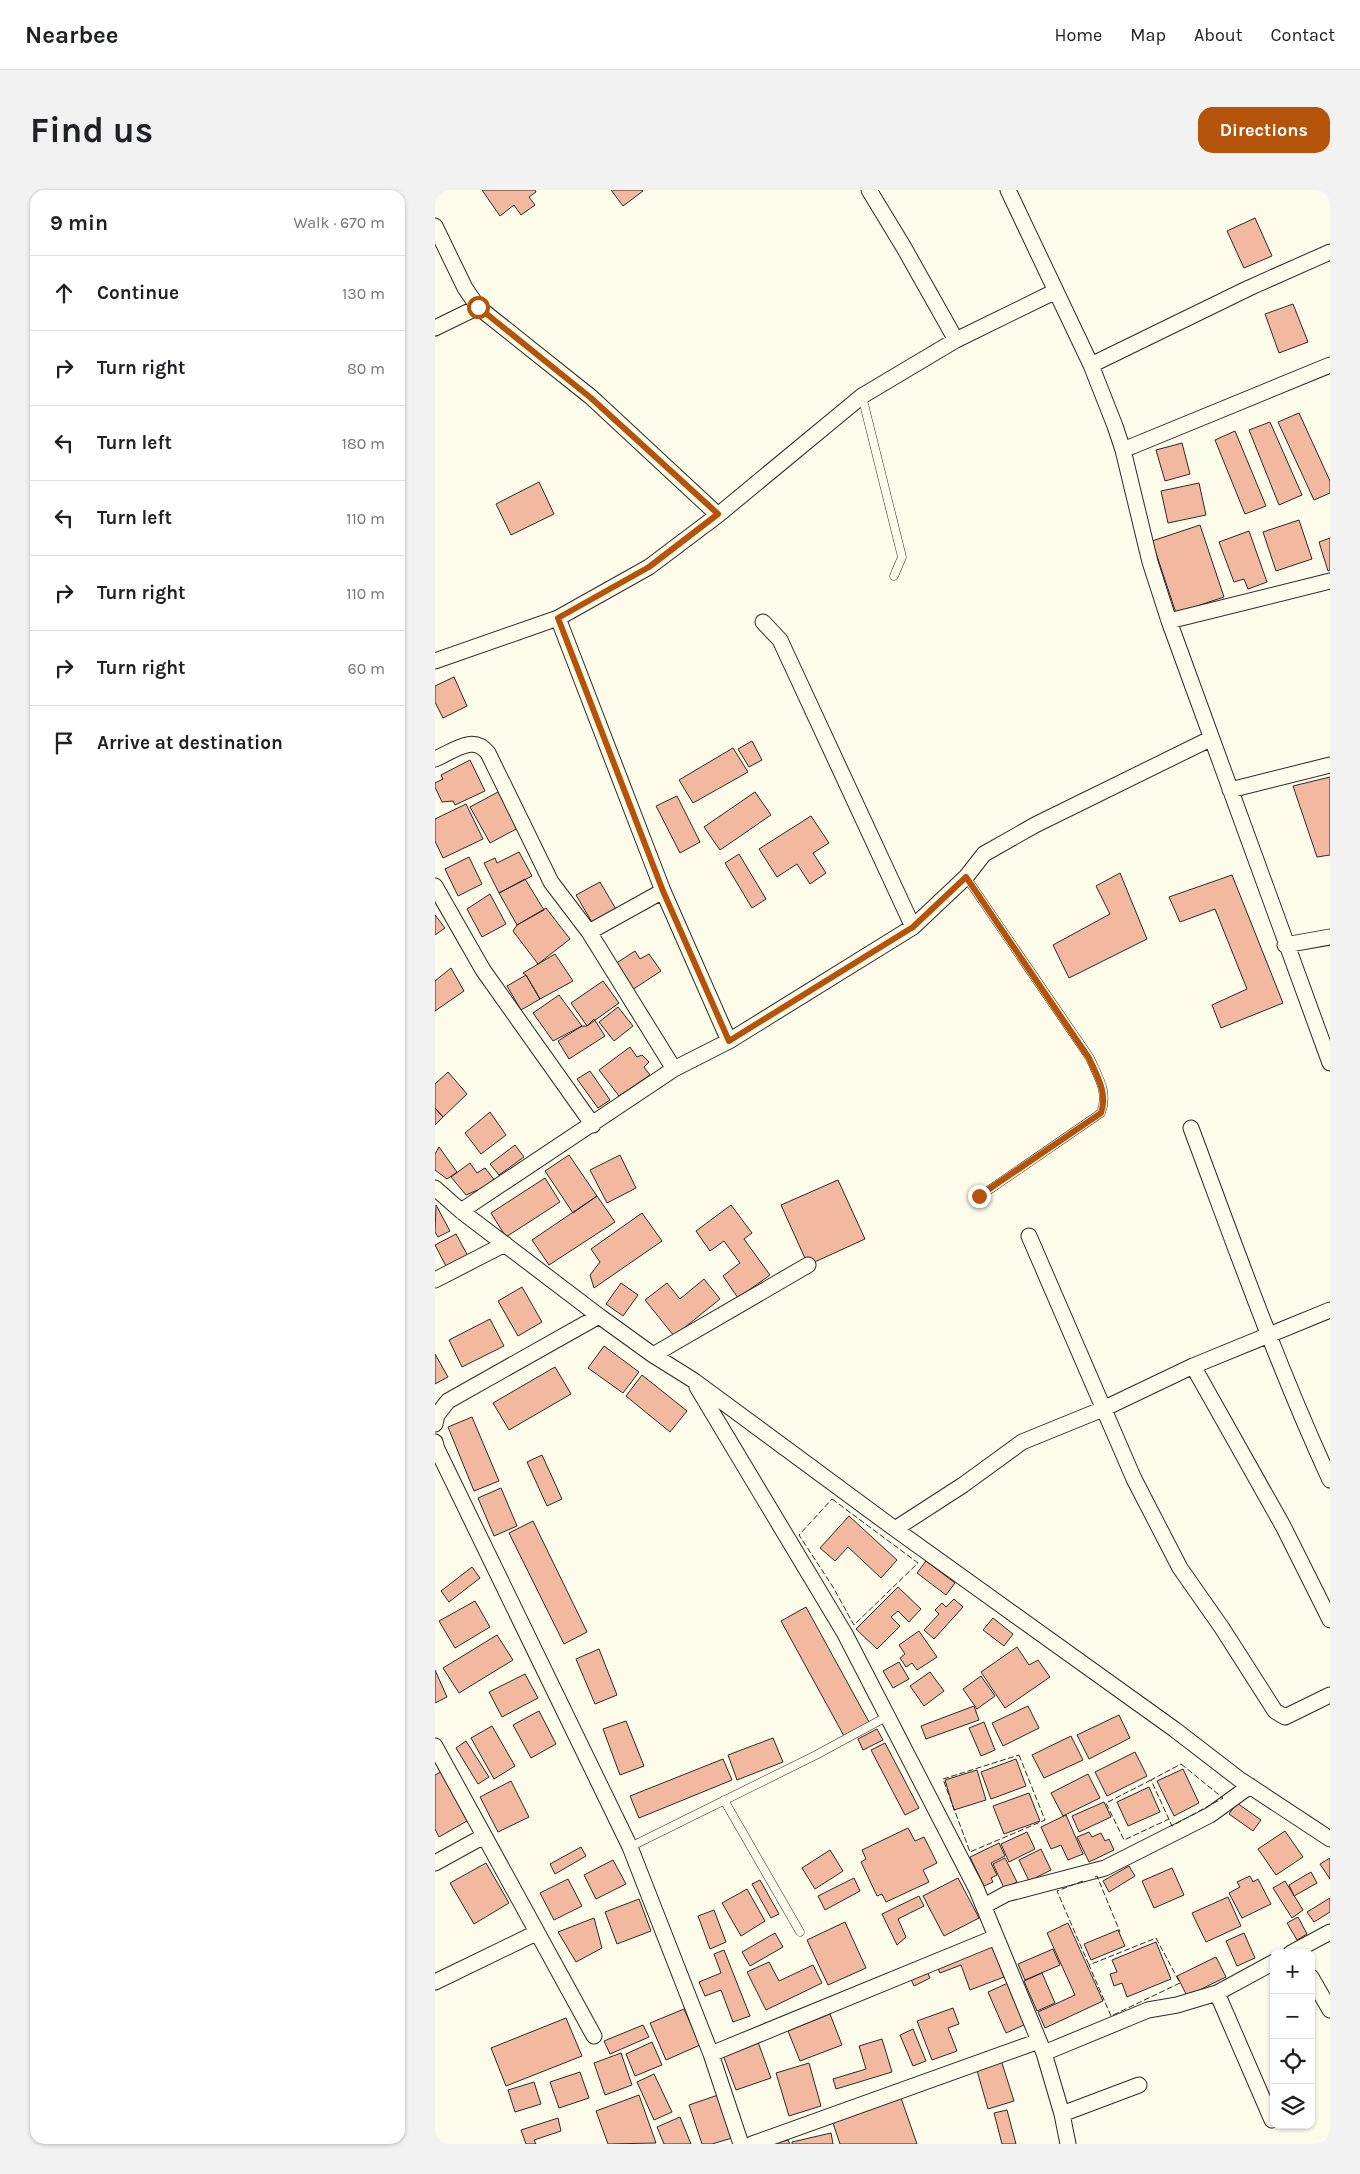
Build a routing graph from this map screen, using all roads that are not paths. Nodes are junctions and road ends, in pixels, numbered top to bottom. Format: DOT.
graph roads {
  1 [pos="869,190"];
  2 [pos="1008,190"];
  3 [pos="435,226"];
  4 [pos="1330,252"];
  5 [pos="1055,290"];
  6 [pos="478,307"];
  7 [pos="435,328"];
  8 [pos="956,340"];
  9 [pos="1091,365"];
  10 [pos="1330,365"];
  11 [pos="862,396"];
  12 [pos="1123,450"];
  13 [pos="718,514"];
  14 [pos="894,576"];
  15 [pos="1330,581"];
  16 [pos="558,618"];
  17 [pos="1169,621"];
  18 [pos="763,622"];
  19 [pos="435,661"];
  20 [pos="1211,739"];
  21 [pos="435,759"];
  22 [pos="1330,765"];
  23 [pos="1230,790"];
  24 [pos="966,877"];
  25 [pos="435,886"];
  26 [pos="663,891"];
  27 [pos="913,927"];
  28 [pos="589,932"];
  29 [pos="1330,936"];
  30 [pos="1285,945"];
  31 [pos="729,1041"];
  32 [pos="1330,1063"];
  33 [pos="674,1069"];
  34 [pos="593,1124"];
  35 [pos="1191,1128"];
  36 [pos="435,1188"];
  37 [pos="979,1196"];
  38 [pos="461,1211"];
  39 [pos="1029,1236"];
  40 [pos="505,1244"];
  41 [pos="808,1265"];
  42 [pos="435,1280"];
  43 [pos="1330,1310"];
  44 [pos="599,1316"];
  45 [pos="1268,1335"];
  46 [pos="653,1355"];
  47 [pos="1193,1366"];
  48 [pos="693,1380"];
  49 [pos="1103,1409"];
  50 [pos="435,1424"];
  51 [pos="435,1442"];
  52 [pos="1330,1480"];
  53 [pos="895,1529"];
  54 [pos="1330,1620"];
  55 [pos="1330,1695"];
  56 [pos="888,1716"];
  57 [pos="435,1746"];
  58 [pos="1250,1786"];
  59 [pos="724,1800"];
  60 [pos="485,1836"];
  61 [pos="1330,1839"];
  62 [pos="630,1847"];
  63 [pos="435,1863"];
  64 [pos="984,1906"];
  65 [pos="800,1932"];
  66 [pos="1330,1932"];
  67 [pos="536,1933"];
  68 [pos="996,1937"];
  69 [pos="1300,1949"];
  70 [pos="1270,1964"];
  71 [pos="435,1982"];
  72 [pos="1315,1984"];
  73 [pos="1217,1993"];
  74 [pos="1330,2010"];
  75 [pos="594,2036"];
  76 [pos="1042,2047"];
  77 [pos="711,2054"];
  78 [pos="1139,2084"];
  79 [pos="1062,2114"];
  80 [pos="1270,2115"];
  81 [pos="741,2144"];
  82 [pos="752,2144"];
  83 [pos="1068,2144"];
  1 -- 8 [label="street"];
  2 -- 5 [label="street"];
  3 -- 6 [label="street"];
  4 -- 9 [label="street"];
  5 -- 8 [label="street"];
  5 -- 9 [label="street"];
  6 -- 7 [label="street"];
  6 -- 13 [label="street"];
  8 -- 11 [label="street"];
  9 -- 12 [label="street"];
  10 -- 12 [label="street"];
  11 -- 13 [label="street"];
  11 -- 14 [label="lane"];
  12 -- 17 [label="street"];
  13 -- 16 [label="street"];
  15 -- 17 [label="street"];
  16 -- 19 [label="street"];
  16 -- 26 [label="street"];
  17 -- 20 [label="street"];
  18 -- 27 [label="street"];
  20 -- 23 [label="street"];
  20 -- 24 [label="street"];
  21 -- 28 [label="street"];
  22 -- 23 [label="street"];
  23 -- 30 [label="street"];
  24 -- 27 [label="street"];
  24 -- 37 [label="lane"];
  25 -- 34 [label="street"];
  26 -- 28 [label="street"];
  26 -- 31 [label="street"];
  27 -- 31 [label="street"];
  28 -- 33 [label="street"];
  29 -- 30 [label="street"];
  30 -- 32 [label="street"];
  31 -- 33 [label="street"];
  33 -- 34 [label="street"];
  34 -- 38 [label="street"];
  35 -- 45 [label="street"];
  36 -- 38 [label="street"];
  38 -- 40 [label="street"];
  39 -- 49 [label="street"];
  40 -- 42 [label="street"];
  40 -- 44 [label="street"];
  41 -- 46 [label="street"];
  43 -- 45 [label="street"];
  44 -- 46 [label="street"];
  44 -- 50 [label="street"];
  45 -- 47 [label="street"];
  45 -- 52 [label="street"];
  46 -- 48 [label="street"];
  47 -- 49 [label="street"];
  47 -- 54 [label="street"];
  48 -- 53 [label="street"];
  48 -- 56 [label="street"];
  49 -- 53 [label="street"];
  49 -- 55 [label="street"];
  51 -- 62 [label="street"];
  53 -- 58 [label="street"];
  56 -- 59 [label="lane"];
  56 -- 64 [label="street"];
  57 -- 60 [label="street"];
  58 -- 61 [label="street"];
  58 -- 64 [label="street"];
  59 -- 62 [label="lane"];
  59 -- 65 [label="lane"];
  60 -- 63 [label="street"];
  60 -- 67 [label="street"];
  62 -- 77 [label="street"];
  64 -- 68 [label="street"];
  66 -- 69 [label="street"];
  67 -- 71 [label="street"];
  67 -- 75 [label="street"];
  68 -- 76 [label="street"];
  68 -- 77 [label="street"];
  70 -- 73 [label="street"];
  72 -- 74 [label="street"];
  73 -- 76 [label="street"];
  73 -- 80 [label="street"];
  76 -- 79 [label="street"];
  76 -- 82 [label="street"];
  77 -- 81 [label="street"];
  78 -- 79 [label="street"];
  79 -- 83 [label="street"];
}
